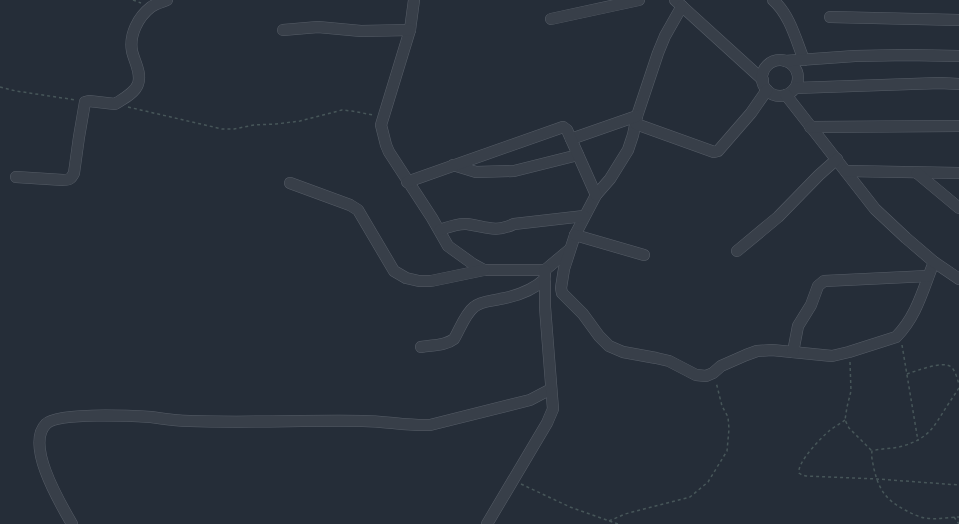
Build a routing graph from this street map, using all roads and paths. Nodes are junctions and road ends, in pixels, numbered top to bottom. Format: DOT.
graph roads {
  1 [pos="167,0"];
  2 [pos="414,0"];
  3 [pos="639,0"];
  4 [pos="773,0"];
  5 [pos="678,3"];
  6 [pos="830,18"];
  7 [pos="551,19"];
  8 [pos="959,20"];
  9 [pos="283,30"];
  10 [pos="410,30"];
  11 [pos="959,56"];
  12 [pos="804,60"];
  13 [pos="785,61"];
  14 [pos="959,84"];
  15 [pos="764,85"];
  16 [pos="0,87"];
  17 [pos="795,88"];
  18 [pos="786,95"];
  19 [pos="85,102"];
  20 [pos="115,104"];
  21 [pos="383,118"];
  22 [pos="636,120"];
  23 [pos="959,126"];
  24 [pos="810,127"];
  25 [pos="571,140"];
  26 [pos="578,155"];
  27 [pos="837,159"];
  28 [pos="453,165"];
  29 [pos="846,172"];
  30 [pos="917,173"];
  31 [pos="959,173"];
  32 [pos="16,177"];
  33 [pos="407,182"];
  34 [pos="290,183"];
  35 [pos="596,195"];
  36 [pos="959,208"];
  37 [pos="584,216"];
  38 [pos="440,230"];
  39 [pos="575,235"];
  40 [pos="569,250"];
  41 [pos="738,251"];
  42 [pos="644,255"];
  43 [pos="934,262"];
  44 [pos="484,270"];
  45 [pos="545,275"];
  46 [pos="928,276"];
  47 [pos="959,279"];
  48 [pos="901,333"];
  49 [pos="421,347"];
  50 [pos="793,352"];
  51 [pos="849,352"];
  52 [pos="713,373"];
  53 [pos="907,374"];
  54 [pos="959,384"];
  55 [pos="959,388"];
  56 [pos="551,389"];
  57 [pos="845,420"];
  58 [pos="918,441"];
  59 [pos="872,451"];
  60 [pos="877,478"];
  61 [pos="512,480"];
  62 [pos="959,485"];
  63 [pos="959,516"];
  64 [pos="954,517"];
  65 [pos="609,521"];
  66 [pos="72,524"];
  67 [pos="487,524"];
  68 [pos="618,524"];
  69 [pos="959,524"];
  1 -- 20 [label="street"];
  2 -- 10 [label="street"];
  3 -- 7 [label="street"];
  4 -- 12 [label="street"];
  5 -- 15 [label="street"];
  5 -- 22 [label="street"];
  6 -- 8 [label="street"];
  9 -- 10 [label="street"];
  10 -- 21 [label="street"];
  11 -- 12 [label="street"];
  12 -- 13 [label="street"];
  13 -- 15 [label="street"];
  13 -- 17 [label="street"];
  14 -- 17 [label="street"];
  15 -- 18 [label="street"];
  15 -- 22 [label="street"];
  16 -- 19 [label="path"];
  17 -- 18 [label="street"];
  18 -- 24 [label="street"];
  19 -- 20 [label="street"];
  19 -- 32 [label="street"];
  20 -- 21 [label="path"];
  21 -- 33 [label="street"];
  22 -- 25 [label="street"];
  22 -- 35 [label="street"];
  23 -- 24 [label="street"];
  24 -- 27 [label="street"];
  25 -- 26 [label="street"];
  25 -- 28 [label="street"];
  26 -- 28 [label="street"];
  26 -- 35 [label="street"];
  27 -- 29 [label="street"];
  27 -- 41 [label="street"];
  28 -- 33 [label="street"];
  29 -- 30 [label="street"];
  29 -- 43 [label="street"];
  30 -- 31 [label="street"];
  30 -- 36 [label="street"];
  33 -- 38 [label="street"];
  34 -- 44 [label="street"];
  35 -- 37 [label="street"];
  37 -- 38 [label="street"];
  37 -- 39 [label="street"];
  38 -- 44 [label="street"];
  39 -- 40 [label="street"];
  39 -- 42 [label="street"];
  40 -- 45 [label="street"];
  40 -- 52 [label="street"];
  43 -- 46 [label="street"];
  43 -- 47 [label="street"];
  44 -- 45 [label="street"];
  45 -- 49 [label="street"];
  45 -- 56 [label="street"];
  46 -- 48 [label="street"];
  46 -- 50 [label="street"];
  48 -- 51 [label="street"];
  48 -- 53 [label="path"];
  50 -- 51 [label="street"];
  50 -- 52 [label="street"];
  51 -- 57 [label="path"];
  52 -- 65 [label="path"];
  53 -- 54 [label="path"];
  53 -- 58 [label="path"];
  55 -- 58 [label="path"];
  56 -- 61 [label="street"];
  56 -- 66 [label="street"];
  57 -- 59 [label="path"];
  57 -- 60 [label="path"];
  58 -- 59 [label="path"];
  59 -- 60 [label="path"];
  60 -- 62 [label="path"];
  60 -- 64 [label="path"];
  61 -- 65 [label="path"];
  61 -- 67 [label="street"];
  63 -- 64 [label="path"];
  64 -- 69 [label="path"];
  65 -- 68 [label="path"];
}
